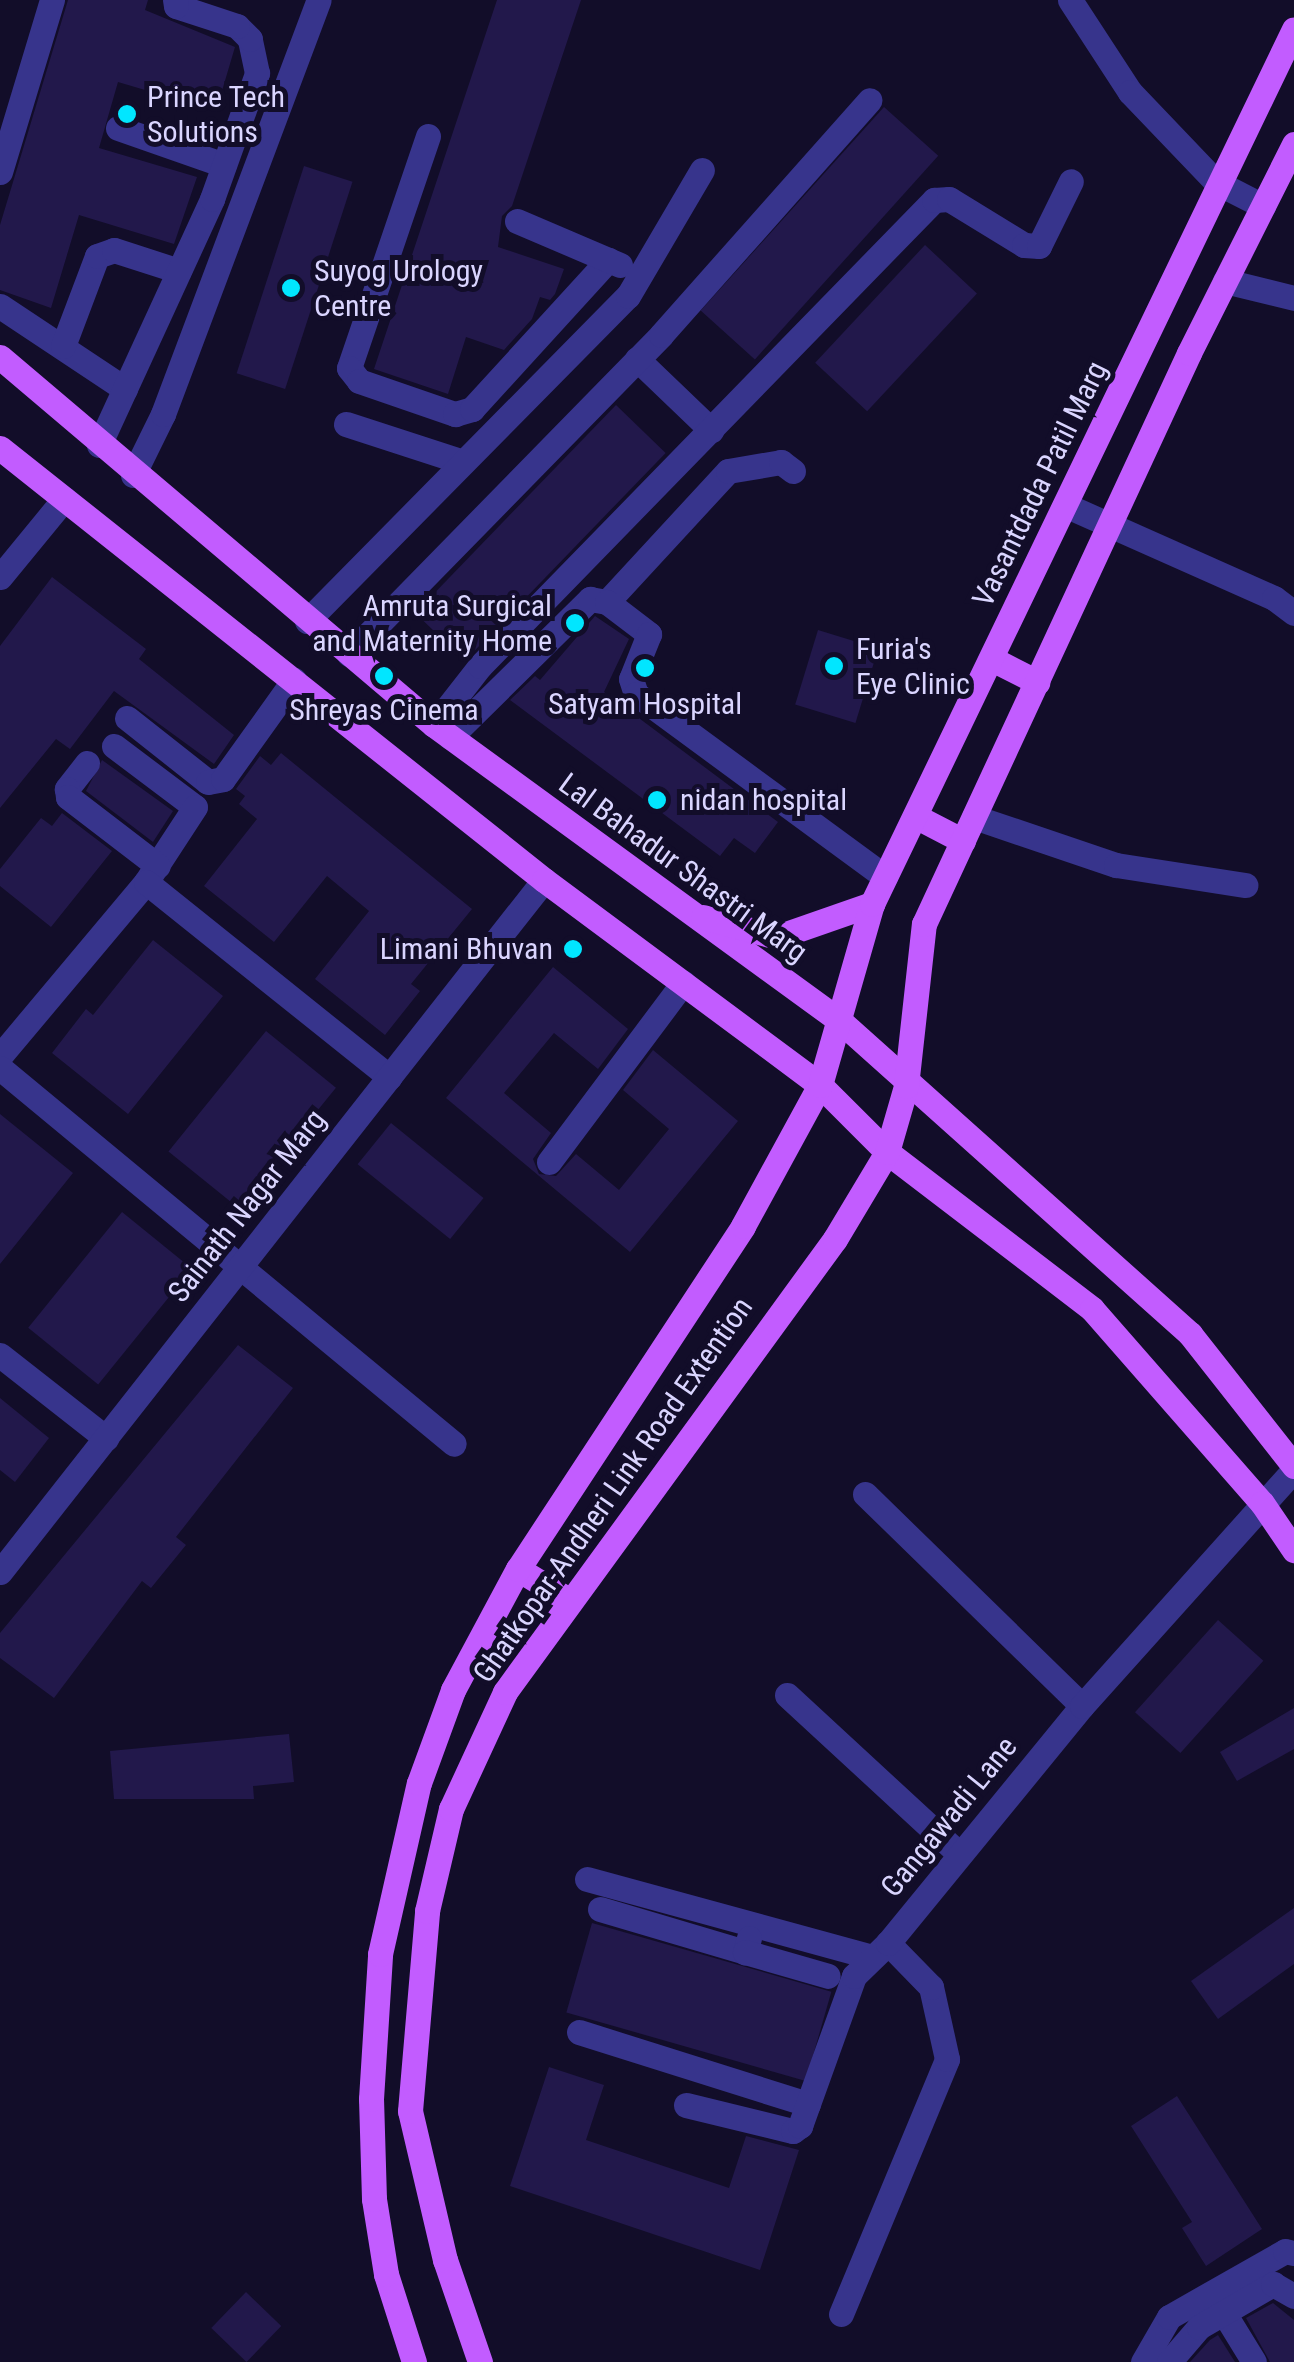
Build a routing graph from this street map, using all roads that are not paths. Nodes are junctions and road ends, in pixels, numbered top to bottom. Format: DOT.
graph roads {
  1 [pos="52,0"];
  2 [pos="175,0"];
  3 [pos="319,0"];
  4 [pos="1070,0"];
  5 [pos="1294,29"];
  6 [pos="870,100"];
  7 [pos="118,128"];
  8 [pos="428,136"];
  9 [pos="1294,144"];
  10 [pos="224,165"];
  11 [pos="702,170"];
  12 [pos="0,172"];
  13 [pos="1072,181"];
  14 [pos="1216,182"];
  15 [pos="1263,206"];
  16 [pos="516,221"];
  17 [pos="608,260"];
  18 [pos="179,271"];
  19 [pos="638,274"];
  20 [pos="1225,281"];
  21 [pos="1294,298"];
  22 [pos="0,306"];
  23 [pos="1150,330"];
  24 [pos="63,346"];
  25 [pos="1189,353"];
  26 [pos="0,357"];
  27 [pos="637,359"];
  28 [pos="125,389"];
  29 [pos="346,424"];
  30 [pos="711,430"];
  31 [pos="100,446"];
  32 [pos="0,448"];
  33 [pos="463,462"];
  34 [pos="793,471"];
  35 [pos="133,474"];
  36 [pos="64,499"];
  37 [pos="1065,505"];
  38 [pos="1110,525"];
  39 [pos="0,577"];
  40 [pos="607,602"];
  41 [pos="1294,613"];
  42 [pos="307,621"];
  43 [pos="348,654"];
  44 [pos="992,658"];
  45 [pos="294,680"];
  46 [pos="1037,682"];
  47 [pos="128,718"];
  48 [pos="442,731"];
  49 [pos="114,746"];
  50 [pos="87,762"];
  51 [pos="915,816"];
  52 [pos="968,829"];
  53 [pos="152,874"];
  54 [pos="885,877"];
  55 [pos="544,880"];
  56 [pos="1245,885"];
  57 [pos="872,904"];
  58 [pos="683,912"];
  59 [pos="683,983"];
  60 [pos="840,1022"];
  61 [pos="0,1056"];
  62 [pos="0,1068"];
  63 [pos="389,1077"];
  64 [pos="820,1086"];
  65 [pos="906,1086"];
  66 [pos="887,1152"];
  67 [pos="549,1162"];
  68 [pos="240,1267"];
  69 [pos="0,1354"];
  70 [pos="106,1438"];
  71 [pos="454,1444"];
  72 [pos="1294,1468"];
  73 [pos="865,1494"];
  74 [pos="1262,1503"];
  75 [pos="1294,1550"];
  76 [pos="518,1568"];
  77 [pos="0,1572"];
  78 [pos="567,1599"];
  79 [pos="787,1695"];
  80 [pos="1082,1706"];
  81 [pos="958,1853"];
  82 [pos="587,1880"];
  83 [pos="619,1906"];
  84 [pos="752,1924"];
  85 [pos="880,1950"];
  86 [pos="745,1952"];
  87 [pos="828,1976"];
  88 [pos="579,2032"];
  89 [pos="808,2104"];
  90 [pos="686,2105"];
  91 [pos="1293,2253"];
  92 [pos="1287,2291"];
  93 [pos="1224,2313"];
  94 [pos="841,2314"];
  95 [pos="1153,2360"];
  96 [pos="414,2362"];
  97 [pos="480,2362"];
  98 [pos="1254,2362"];
  1 -- 12 [label="street"];
  2 -- 10 [label="street"];
  3 -- 35 [label="street"];
  4 -- 14 [label="street"];
  5 -- 14 [label="main road, Vasantdada Patil Marg"];
  6 -- 27 [label="street"];
  7 -- 10 [label="street"];
  8 -- 17 [label="street"];
  9 -- 15 [label="main road"];
  10 -- 18 [label="street"];
  11 -- 19 [label="street"];
  13 -- 30 [label="street"];
  14 -- 15 [label="street"];
  14 -- 23 [label="main road, Vasantdada Patil Marg"];
  15 -- 20 [label="main road"];
  16 -- 17 [label="street"];
  17 -- 19 [label="street"];
  18 -- 24 [label="street"];
  18 -- 28 [label="street"];
  19 -- 33 [label="street"];
  20 -- 21 [label="street"];
  20 -- 25 [label="main road"];
  22 -- 24 [label="street"];
  23 -- 25 [label="main road"];
  23 -- 37 [label="main road, Vasantdada Patil Marg"];
  24 -- 28 [label="street"];
  25 -- 38 [label="main road"];
  26 -- 31 [label="main road, Lal Bahadur Shastri Marg"];
  27 -- 30 [label="street"];
  27 -- 43 [label="street"];
  28 -- 31 [label="street"];
  29 -- 33 [label="street"];
  30 -- 48 [label="street"];
  31 -- 35 [label="main road, Lal Bahadur Shastri Marg"];
  32 -- 36 [label="main road"];
  33 -- 42 [label="street"];
  34 -- 40 [label="street"];
  35 -- 42 [label="main road, Lal Bahadur Shastri Marg"];
  36 -- 39 [label="street"];
  36 -- 45 [label="main road"];
  37 -- 38 [label="street"];
  37 -- 44 [label="main road, Vasantdada Patil Marg"];
  38 -- 41 [label="street"];
  38 -- 46 [label="main road"];
  40 -- 48 [label="street"];
  40 -- 54 [label="street"];
  42 -- 43 [label="main road, Lal Bahadur Shastri Marg"];
  43 -- 48 [label="main road, Lal Bahadur Shastri Marg"];
  44 -- 46 [label="main road"];
  44 -- 51 [label="main road, Vasantdada Patil Marg"];
  45 -- 47 [label="street"];
  45 -- 55 [label="main road"];
  46 -- 52 [label="main road"];
  48 -- 58 [label="main road, Lal Bahadur Shastri Marg"];
  49 -- 53 [label="street"];
  50 -- 53 [label="street"];
  51 -- 52 [label="main road"];
  51 -- 54 [label="main road, Vasantdada Patil Marg"];
  52 -- 56 [label="street"];
  52 -- 65 [label="main road"];
  53 -- 61 [label="street"];
  53 -- 63 [label="street"];
  54 -- 57 [label="main road, Vasantdada Patil Marg"];
  55 -- 59 [label="main road"];
  55 -- 63 [label="street, Sainath Nagar Marg"];
  57 -- 58 [label="main road"];
  57 -- 60 [label="main road, Vasantdada Patil Marg"];
  58 -- 60 [label="main road, Lal Bahadur Shastri Marg"];
  59 -- 64 [label="main road"];
  59 -- 67 [label="street"];
  60 -- 64 [label="main road, Vasantdada Patil Marg"];
  60 -- 65 [label="main road, Lal Bahadur Shastri Marg"];
  62 -- 68 [label="street"];
  63 -- 68 [label="street, Sainath Nagar Marg"];
  64 -- 66 [label="main road"];
  64 -- 76 [label="main road, Ghatkopar-Andheri Link Road Extention"];
  65 -- 66 [label="main road, Ghatkopar-Andheri Link Road Extention"];
  65 -- 72 [label="main road, Lal Bahadur Shastri Marg"];
  66 -- 74 [label="main road"];
  66 -- 78 [label="main road, Ghatkopar-Andheri Link Road Extention"];
  68 -- 70 [label="street, Sainath Nagar Marg"];
  68 -- 71 [label="street"];
  69 -- 70 [label="street"];
  70 -- 77 [label="street, Sainath Nagar Marg"];
  72 -- 74 [label="street, Gangawadi Lane"];
  73 -- 80 [label="street"];
  74 -- 75 [label="main road"];
  74 -- 80 [label="street, Gangawadi Lane"];
  76 -- 78 [label="main road"];
  76 -- 96 [label="main road, Ghatkopar-Andheri Link Road Extention"];
  78 -- 97 [label="main road, Ghatkopar-Andheri Link Road Extention"];
  79 -- 81 [label="street"];
  80 -- 81 [label="street, Gangawadi Lane"];
  81 -- 85 [label="street, Gangawadi Lane"];
  82 -- 83 [label="street"];
  83 -- 84 [label="street"];
  83 -- 86 [label="street"];
  84 -- 85 [label="street"];
  84 -- 86 [label="street"];
  85 -- 89 [label="street"];
  85 -- 94 [label="street, Gangawadi Lane"];
  86 -- 87 [label="street"];
  88 -- 89 [label="street"];
  89 -- 90 [label="street"];
  91 -- 92 [label="street"];
  91 -- 95 [label="street"];
  92 -- 93 [label="street"];
  93 -- 95 [label="street"];
  93 -- 98 [label="street"];
}
